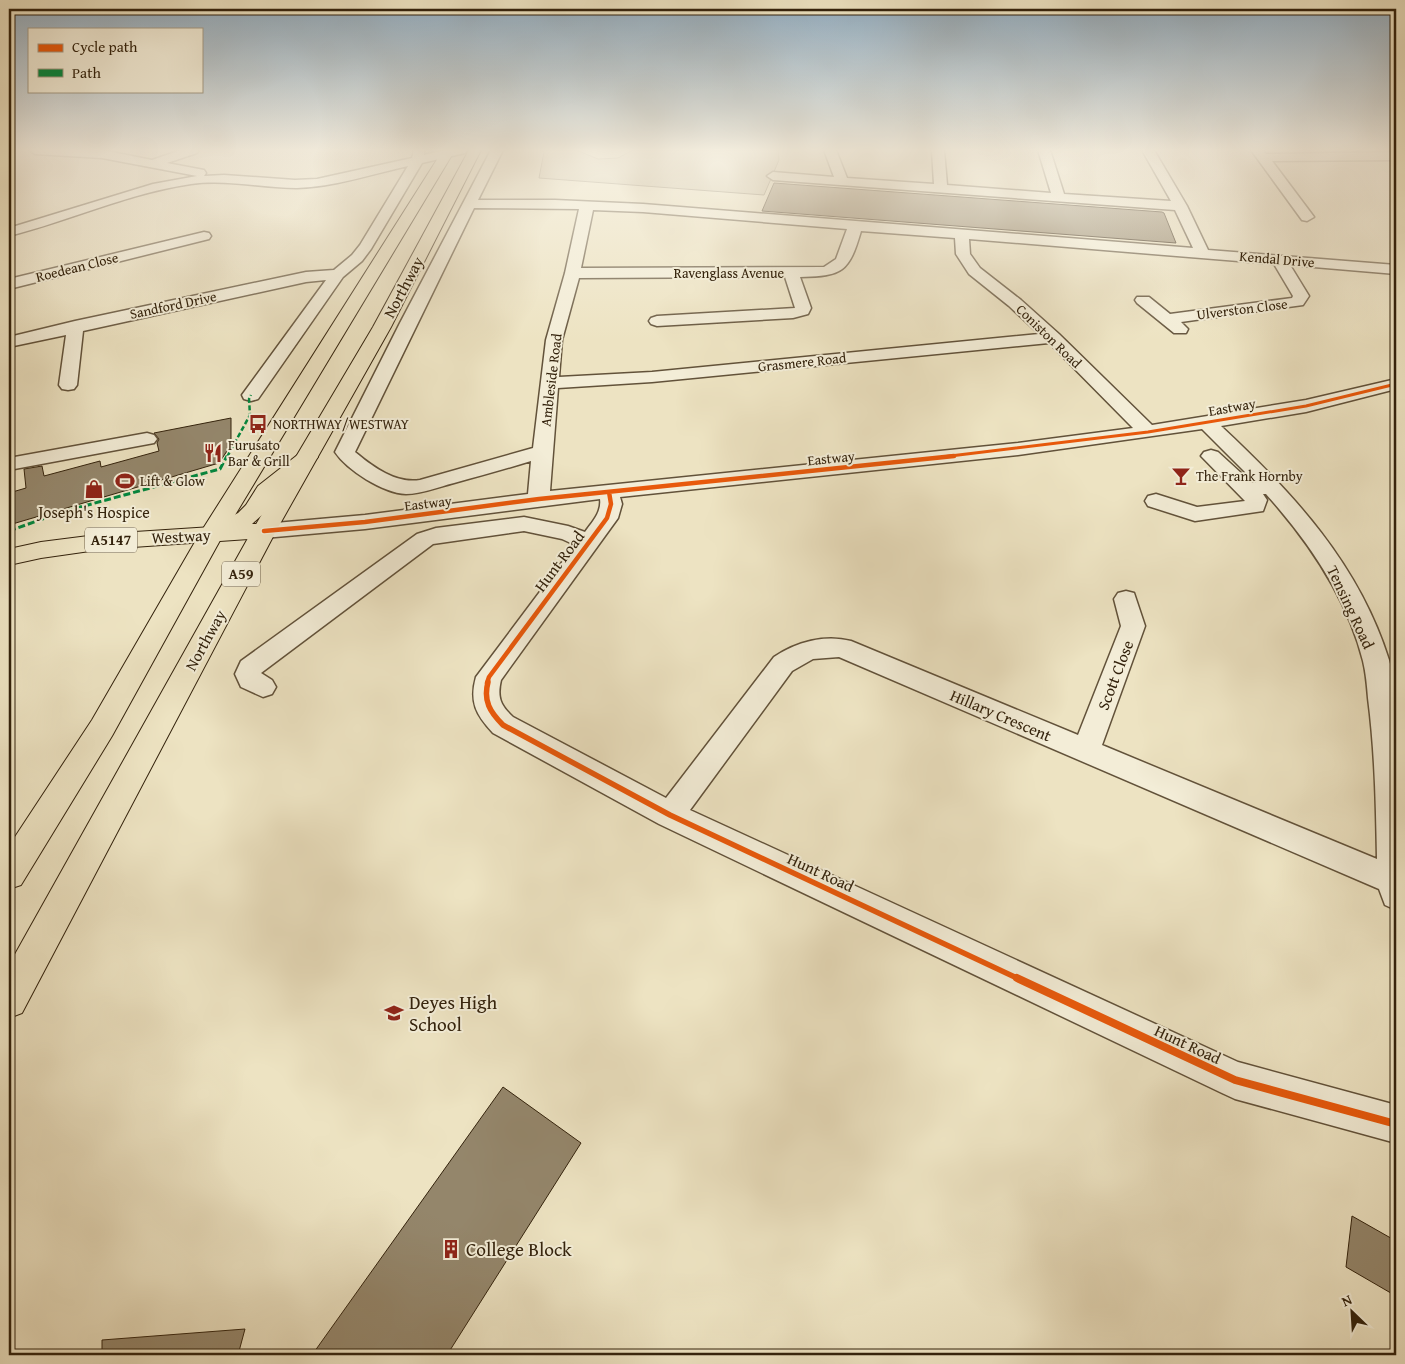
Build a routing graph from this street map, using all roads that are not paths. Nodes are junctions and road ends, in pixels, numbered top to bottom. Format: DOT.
graph roads {
  1 [pos="70,214"];
  2 [pos="384,214"];
  3 [pos="409,214"];
  4 [pos="442,214"];
  5 [pos="465,214"];
  6 [pos="585,214"];
  7 [pos="710,214"];
  8 [pos="1184,214"];
  9 [pos="1305,214"];
  10 [pos="1307,217"];
  11 [pos="855,226"];
  12 [pos="9,232"];
  13 [pos="962,235"];
  14 [pos="204,236"];
  15 [pos="1202,253"];
  16 [pos="1279,259"];
  17 [pos="1396,269"];
  18 [pos="573,273"];
  19 [pos="338,274"];
  20 [pos="792,274"];
  21 [pos="9,284"];
  22 [pos="1143,300"];
  23 [pos="1166,318"];
  24 [pos="657,321"];
  25 [pos="75,326"];
  26 [pos="1180,329"];
  27 [pos="1052,338"];
  28 [pos="9,342"];
  29 [pos="550,383"];
  30 [pos="68,384"];
  31 [pos="1396,384"];
  32 [pos="251,395"];
  33 [pos="1207,423"];
  34 [pos="1148,432"];
  35 [pos="147,439"];
  36 [pos="542,452"];
  37 [pos="1211,456"];
  38 [pos="307,457"];
  39 [pos="9,464"];
  40 [pos="1272,487"];
  41 [pos="1247,490"];
  42 [pos="609,492"];
  43 [pos="539,499"];
  44 [pos="1156,501"];
  45 [pos="264,531"];
  46 [pos="211,534"];
  47 [pos="588,542"];
  48 [pos="9,557"];
  49 [pos="1126,600"];
  50 [pos="263,688"];
  51 [pos="1086,750"];
  52 [pos="670,815"];
  53 [pos="9,874"];
  54 [pos="1394,888"];
  55 [pos="9,1000"];
  56 [pos="1396,1124"];
  1 -- 12 [label="street"];
  2 -- 19 [label="street"];
  3 -- 46 [label="main road, Northway / A59"];
  4 -- 38 [label="main road, Northway / A59"];
  5 -- 36 [label="street, Northway"];
  6 -- 18 [label="street, Ambleside Road"];
  7 -- 11 [label="street, Kendal Drive"];
  8 -- 15 [label="street"];
  9 -- 10 [label="street"];
  11 -- 13 [label="street, Kendal Drive"];
  11 -- 20 [label="street, Ravenglass Avenue"];
  13 -- 15 [label="street, Kendal Drive"];
  13 -- 27 [label="street, Coniston Road"];
  14 -- 21 [label="street, Roedean Close"];
  15 -- 16 [label="street, Kendal Drive"];
  16 -- 17 [label="street, Kendal Drive"];
  16 -- 23 [label="street, Ulverston Close"];
  18 -- 20 [label="street, Ravenglass Avenue"];
  18 -- 29 [label="street, Ambleside Road"];
  19 -- 25 [label="street, Sandford Drive"];
  19 -- 32 [label="street"];
  20 -- 24 [label="street"];
  22 -- 23 [label="street, Ulverston Close"];
  23 -- 26 [label="street, Ulverston Close"];
  25 -- 28 [label="street, Sandford Drive"];
  25 -- 30 [label="street"];
  27 -- 29 [label="street, Grasmere Road"];
  27 -- 34 [label="street, Coniston Road"];
  29 -- 36 [label="street, Ambleside Road"];
  31 -- 33 [label="street, Eastway"];
  33 -- 34 [label="street, Eastway"];
  33 -- 40 [label="street, Tensing Road"];
  34 -- 42 [label="street, Eastway"];
  35 -- 39 [label="street"];
  36 -- 43 [label="street, Ambleside Road"];
  37 -- 41 [label="street"];
  38 -- 45 [label="main road, Northway / A59"];
  38 -- 46 [label="main road"];
  40 -- 41 [label="street"];
  40 -- 54 [label="street, Tensing Road"];
  41 -- 44 [label="lane"];
  42 -- 43 [label="street, Eastway"];
  42 -- 47 [label="street, Hunt Road"];
  43 -- 45 [label="street, Eastway"];
  45 -- 46 [label="main road, Westway / A5147"];
  45 -- 55 [label="main road, Northway / A59"];
  46 -- 48 [label="main road, Westway / A5147"];
  46 -- 53 [label="main road, Northway / A59"];
  47 -- 50 [label="street"];
  47 -- 52 [label="street, Hunt Road"];
  49 -- 51 [label="street, Scott Close"];
  51 -- 52 [label="street, Hillary Crescent"];
  51 -- 54 [label="street, Hillary Crescent"];
  52 -- 56 [label="street, Hunt Road"];
}
